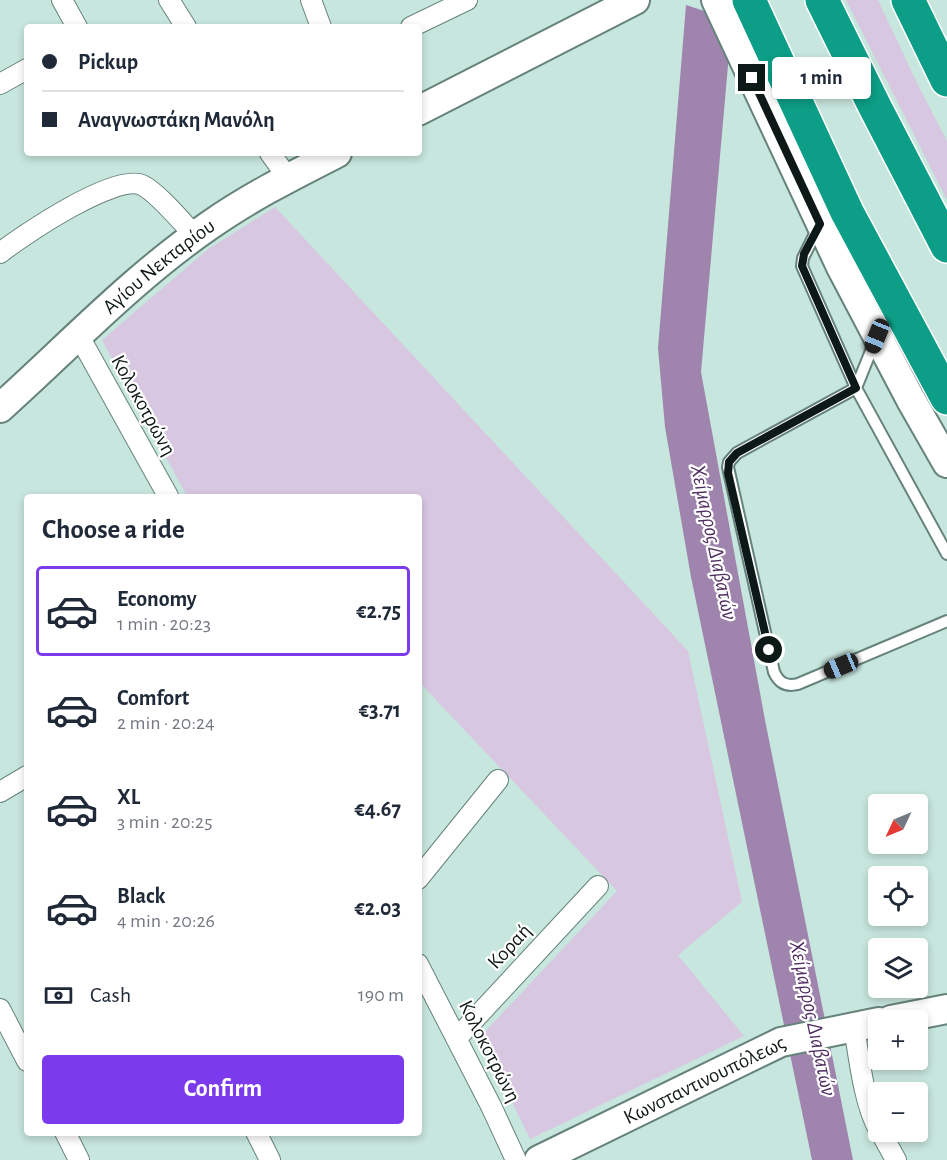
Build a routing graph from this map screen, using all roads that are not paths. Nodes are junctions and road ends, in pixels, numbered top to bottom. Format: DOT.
graph roads {
  1 [pos="62,0"];
  2 [pos="169,0"];
  3 [pos="311,0"];
  4 [pos="467,0"];
  5 [pos="635,0"];
  6 [pos="716,0"];
  7 [pos="749,0"];
  8 [pos="822,0"];
  9 [pos="908,0"];
  10 [pos="75,24"];
  11 [pos="184,24"];
  12 [pos="320,24"];
  13 [pos="417,24"];
  14 [pos="24,71"];
  15 [pos="947,80"];
  16 [pos="0,84"];
  17 [pos="422,109"];
  18 [pos="272,156"];
  19 [pos="331,156"];
  20 [pos="288,178"];
  21 [pos="820,224"];
  22 [pos="195,236"];
  23 [pos="947,246"];
  24 [pos="0,254"];
  25 [pos="79,336"];
  26 [pos="877,336"];
  27 [pos="856,388"];
  28 [pos="947,398"];
  29 [pos="0,408"];
  30 [pos="947,463"];
  31 [pos="167,494"];
  32 [pos="947,554"];
  33 [pos="947,621"];
  34 [pos="24,778"];
  35 [pos="498,780"];
  36 [pos="0,792"];
  37 [pos="422,874"];
  38 [pos="597,886"];
  39 [pos="422,972"];
  40 [pos="0,1009"];
  41 [pos="947,1009"];
  42 [pos="928,1013"];
  43 [pos="867,1025"];
  44 [pos="457,1038"];
  45 [pos="24,1055"];
  46 [pos="868,1098"];
  47 [pos="67,1136"];
  48 [pos="258,1136"];
  49 [pos="885,1142"];
  50 [pos="79,1160"];
  51 [pos="270,1160"];
  52 [pos="516,1160"];
  53 [pos="539,1160"];
  54 [pos="896,1160"];
  1 -- 10 [label="street"];
  2 -- 11 [label="street"];
  3 -- 12 [label="street"];
  4 -- 13 [label="street"];
  5 -- 17 [label="street"];
  6 -- 21 [label="street"];
  7 -- 28 [label="highway"];
  8 -- 23 [label="highway"];
  9 -- 15 [label="highway"];
  14 -- 16 [label="street"];
  18 -- 20 [label="street"];
  19 -- 20 [label="street, Αγίου Νεκταρίου"];
  20 -- 22 [label="street, Αγίου Νεκταρίου"];
  21 -- 26 [label="street"];
  21 -- 27 [label="lane"];
  22 -- 24 [label="street"];
  22 -- 25 [label="street, Αγίου Νεκταρίου"];
  25 -- 29 [label="street, Αγίου Νεκταρίου"];
  25 -- 31 [label="street, Κολοκοτρώνη"];
  26 -- 27 [label="lane"];
  26 -- 30 [label="street"];
  27 -- 32 [label="lane"];
  27 -- 33 [label="lane"];
  34 -- 36 [label="street"];
  35 -- 37 [label="street"];
  38 -- 44 [label="street, Κοραή"];
  39 -- 44 [label="street, Κολοκοτρώνη"];
  40 -- 45 [label="street"];
  41 -- 42 [label="street"];
  43 -- 46 [label="street"];
  43 -- 53 [label="street, Κωνσταντινουπόλεως"];
  44 -- 52 [label="street, Κολοκοτρώνη"];
  47 -- 50 [label="street"];
  48 -- 51 [label="street"];
  49 -- 54 [label="street"];
}
